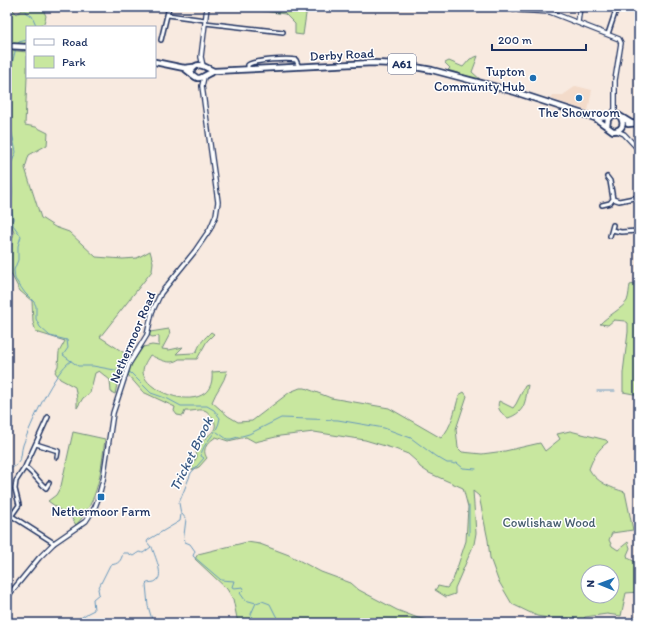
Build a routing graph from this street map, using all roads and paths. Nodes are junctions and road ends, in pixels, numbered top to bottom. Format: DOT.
graph roads {
  1 [pos="169,7"];
  2 [pos="207,7"];
  3 [pos="507,7"];
  4 [pos="580,7"];
  5 [pos="617,7"];
  6 [pos="168,15"];
  7 [pos="205,21"];
  8 [pos="578,22"];
  9 [pos="283,32"];
  10 [pos="608,34"];
  11 [pos="161,40"];
  12 [pos="7,46"];
  13 [pos="24,47"];
  14 [pos="201,57"];
  15 [pos="156,62"];
  16 [pos="195,66"];
  17 [pos="204,67"];
  18 [pos="299,67"];
  19 [pos="184,68"];
  20 [pos="248,70"];
  21 [pos="214,71"];
  22 [pos="192,74"];
  23 [pos="205,76"];
  24 [pos="198,79"];
  25 [pos="202,86"];
  26 [pos="614,109"];
  27 [pos="610,117"];
  28 [pos="619,117"];
  29 [pos="595,118"];
  30 [pos="631,123"];
  31 [pos="639,123"];
  32 [pos="607,126"];
  33 [pos="620,128"];
  34 [pos="639,150"];
  35 [pos="614,178"];
  36 [pos="639,196"];
  37 [pos="613,199"];
  38 [pos="602,205"];
  39 [pos="613,225"];
  40 [pos="612,230"];
  41 [pos="639,231"];
  42 [pos="610,236"];
  43 [pos="48,418"];
  44 [pos="36,444"];
  45 [pos="57,457"];
  46 [pos="25,467"];
  47 [pos="49,483"];
  48 [pos="7,512"];
  49 [pos="12,515"];
  50 [pos="54,543"];
  51 [pos="7,597"];
  1 -- 6 [label="street"];
  2 -- 7 [label="street"];
  3 -- 8 [label="street"];
  4 -- 8 [label="street"];
  5 -- 10 [label="street"];
  6 -- 7 [label="street"];
  6 -- 11 [label="street"];
  7 -- 9 [label="street"];
  7 -- 14 [label="street"];
  8 -- 10 [label="street"];
  10 -- 26 [label="street"];
  12 -- 13 [label="highway"];
  14 -- 16 [label="street"];
  14 -- 17 [label="street"];
  15 -- 19 [label="highway"];
  16 -- 17 [label="highway"];
  16 -- 19 [label="highway"];
  16 -- 22 [label="highway"];
  17 -- 21 [label="highway, A61"];
  17 -- 23 [label="highway"];
  18 -- 20 [label="highway, Derby Road / A61"];
  18 -- 20 [label="street, Derby Road"];
  18 -- 29 [label="highway, Derby Road / A61"];
  19 -- 22 [label="highway"];
  20 -- 21 [label="highway, Derby Road / A61"];
  21 -- 23 [label="highway, A61"];
  22 -- 24 [label="highway"];
  23 -- 24 [label="highway"];
  23 -- 25 [label="street, Nethermoor Road"];
  24 -- 25 [label="street, Nethermoor Road"];
  25 -- 50 [label="street, Nethermoor Road"];
  26 -- 27 [label="street"];
  26 -- 28 [label="street"];
  27 -- 28 [label="highway"];
  27 -- 29 [label="highway, Derby Road / A61"];
  27 -- 32 [label="highway"];
  28 -- 30 [label="highway"];
  28 -- 33 [label="highway"];
  29 -- 32 [label="highway, Derby Road / A61"];
  30 -- 31 [label="highway"];
  30 -- 33 [label="highway"];
  32 -- 33 [label="highway"];
  33 -- 34 [label="street"];
  35 -- 37 [label="street"];
  36 -- 37 [label="street"];
  37 -- 38 [label="street"];
  39 -- 40 [label="street"];
  40 -- 41 [label="street"];
  40 -- 42 [label="street"];
  43 -- 44 [label="street"];
  44 -- 45 [label="street"];
  44 -- 46 [label="street"];
  46 -- 47 [label="street"];
  46 -- 49 [label="street"];
  48 -- 49 [label="street"];
  49 -- 50 [label="street"];
  50 -- 51 [label="street, Nethermoor Road"];
}
